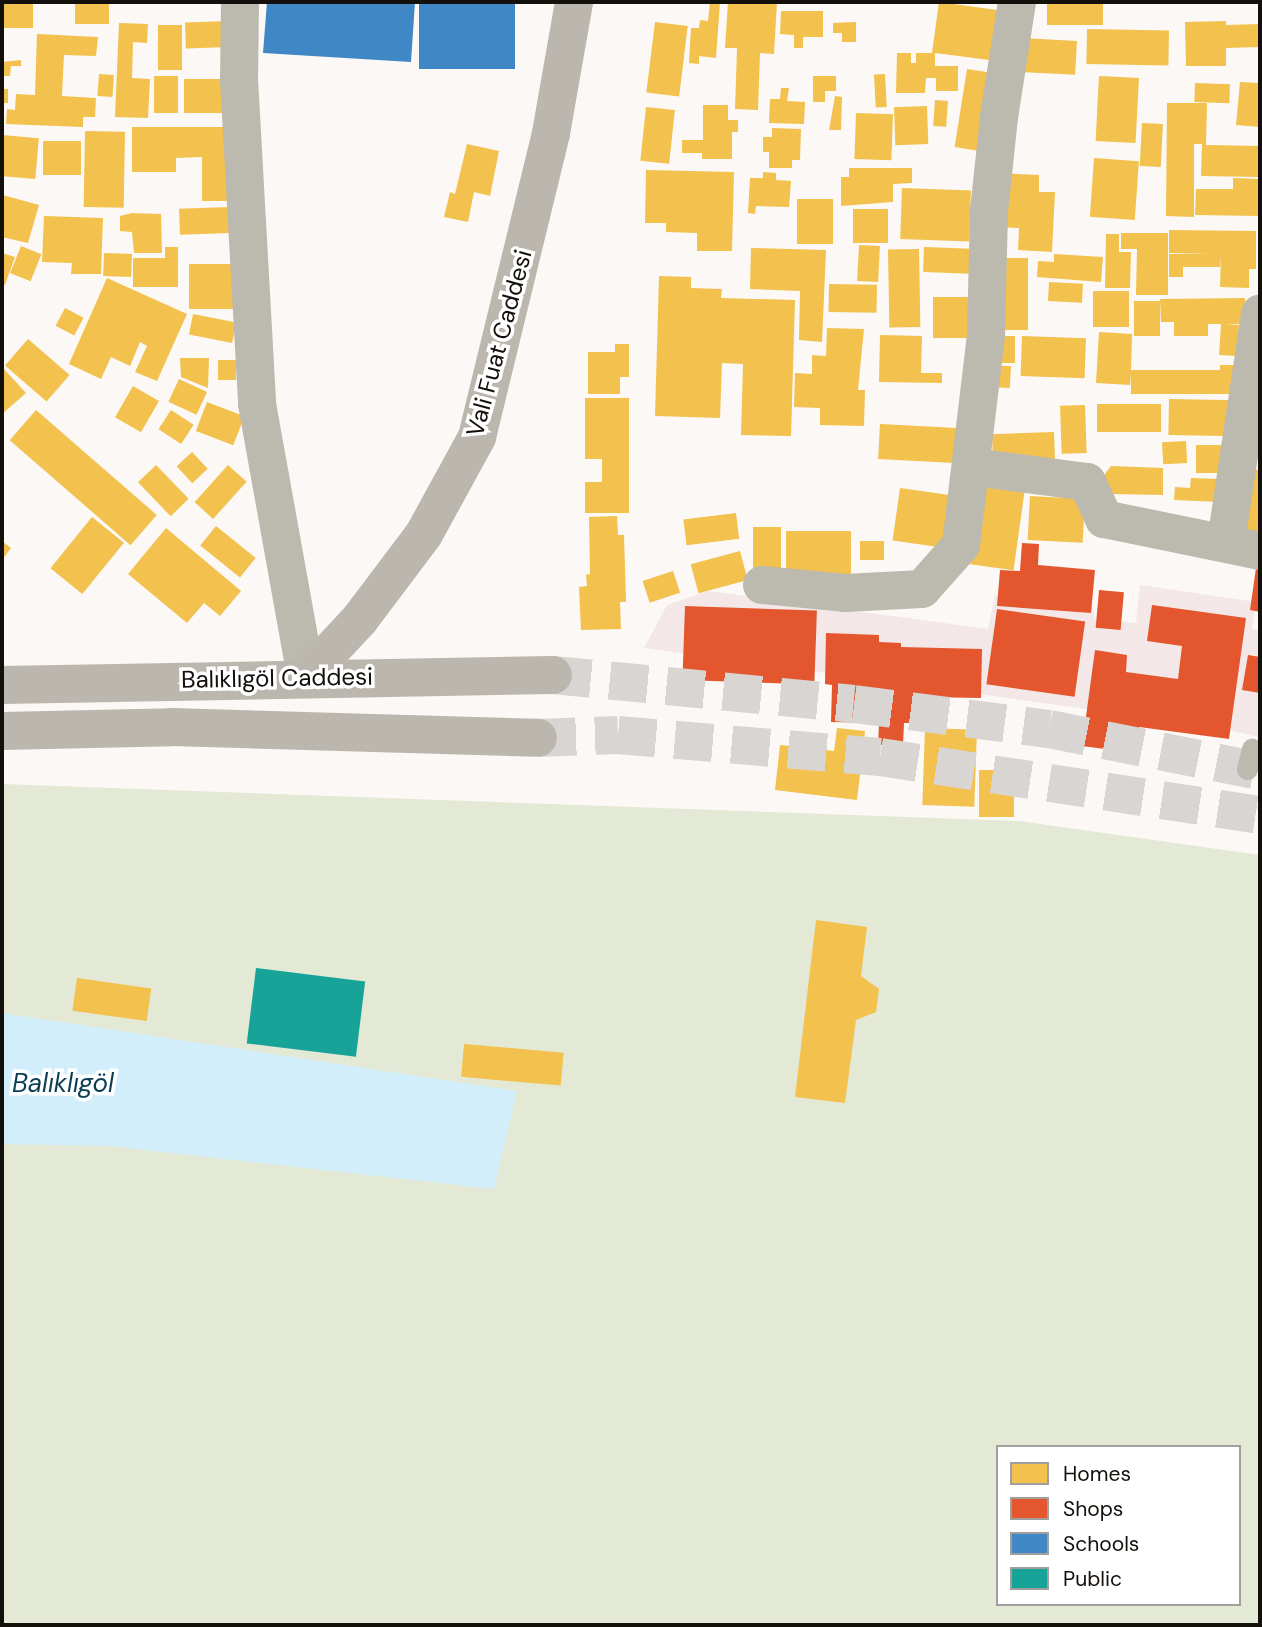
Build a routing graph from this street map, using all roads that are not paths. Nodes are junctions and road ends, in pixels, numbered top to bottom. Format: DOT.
graph roads {
  1 [pos="240,2"];
  2 [pos="574,2"];
  3 [pos="1017,2"];
  4 [pos="1260,314"];
  5 [pos="973,467"];
  6 [pos="1243,546"];
  7 [pos="762,585"];
  8 [pos="553,675"];
  9 [pos="306,677"];
  10 [pos="2,685"];
  11 [pos="2,730"];
  12 [pos="538,738"];
  1 -- 9 [label="street"];
  2 -- 9 [label="main road, Vali Fuat Caddesi"];
  3 -- 5 [label="street"];
  4 -- 6 [label="street"];
  5 -- 6 [label="street"];
  5 -- 7 [label="street"];
  8 -- 9 [label="main road, Balıklıgöl Caddesi"];
  9 -- 10 [label="main road, Balıklıgöl Caddesi"];
  11 -- 12 [label="main road, Balıklıgöl Caddesi"];
}
